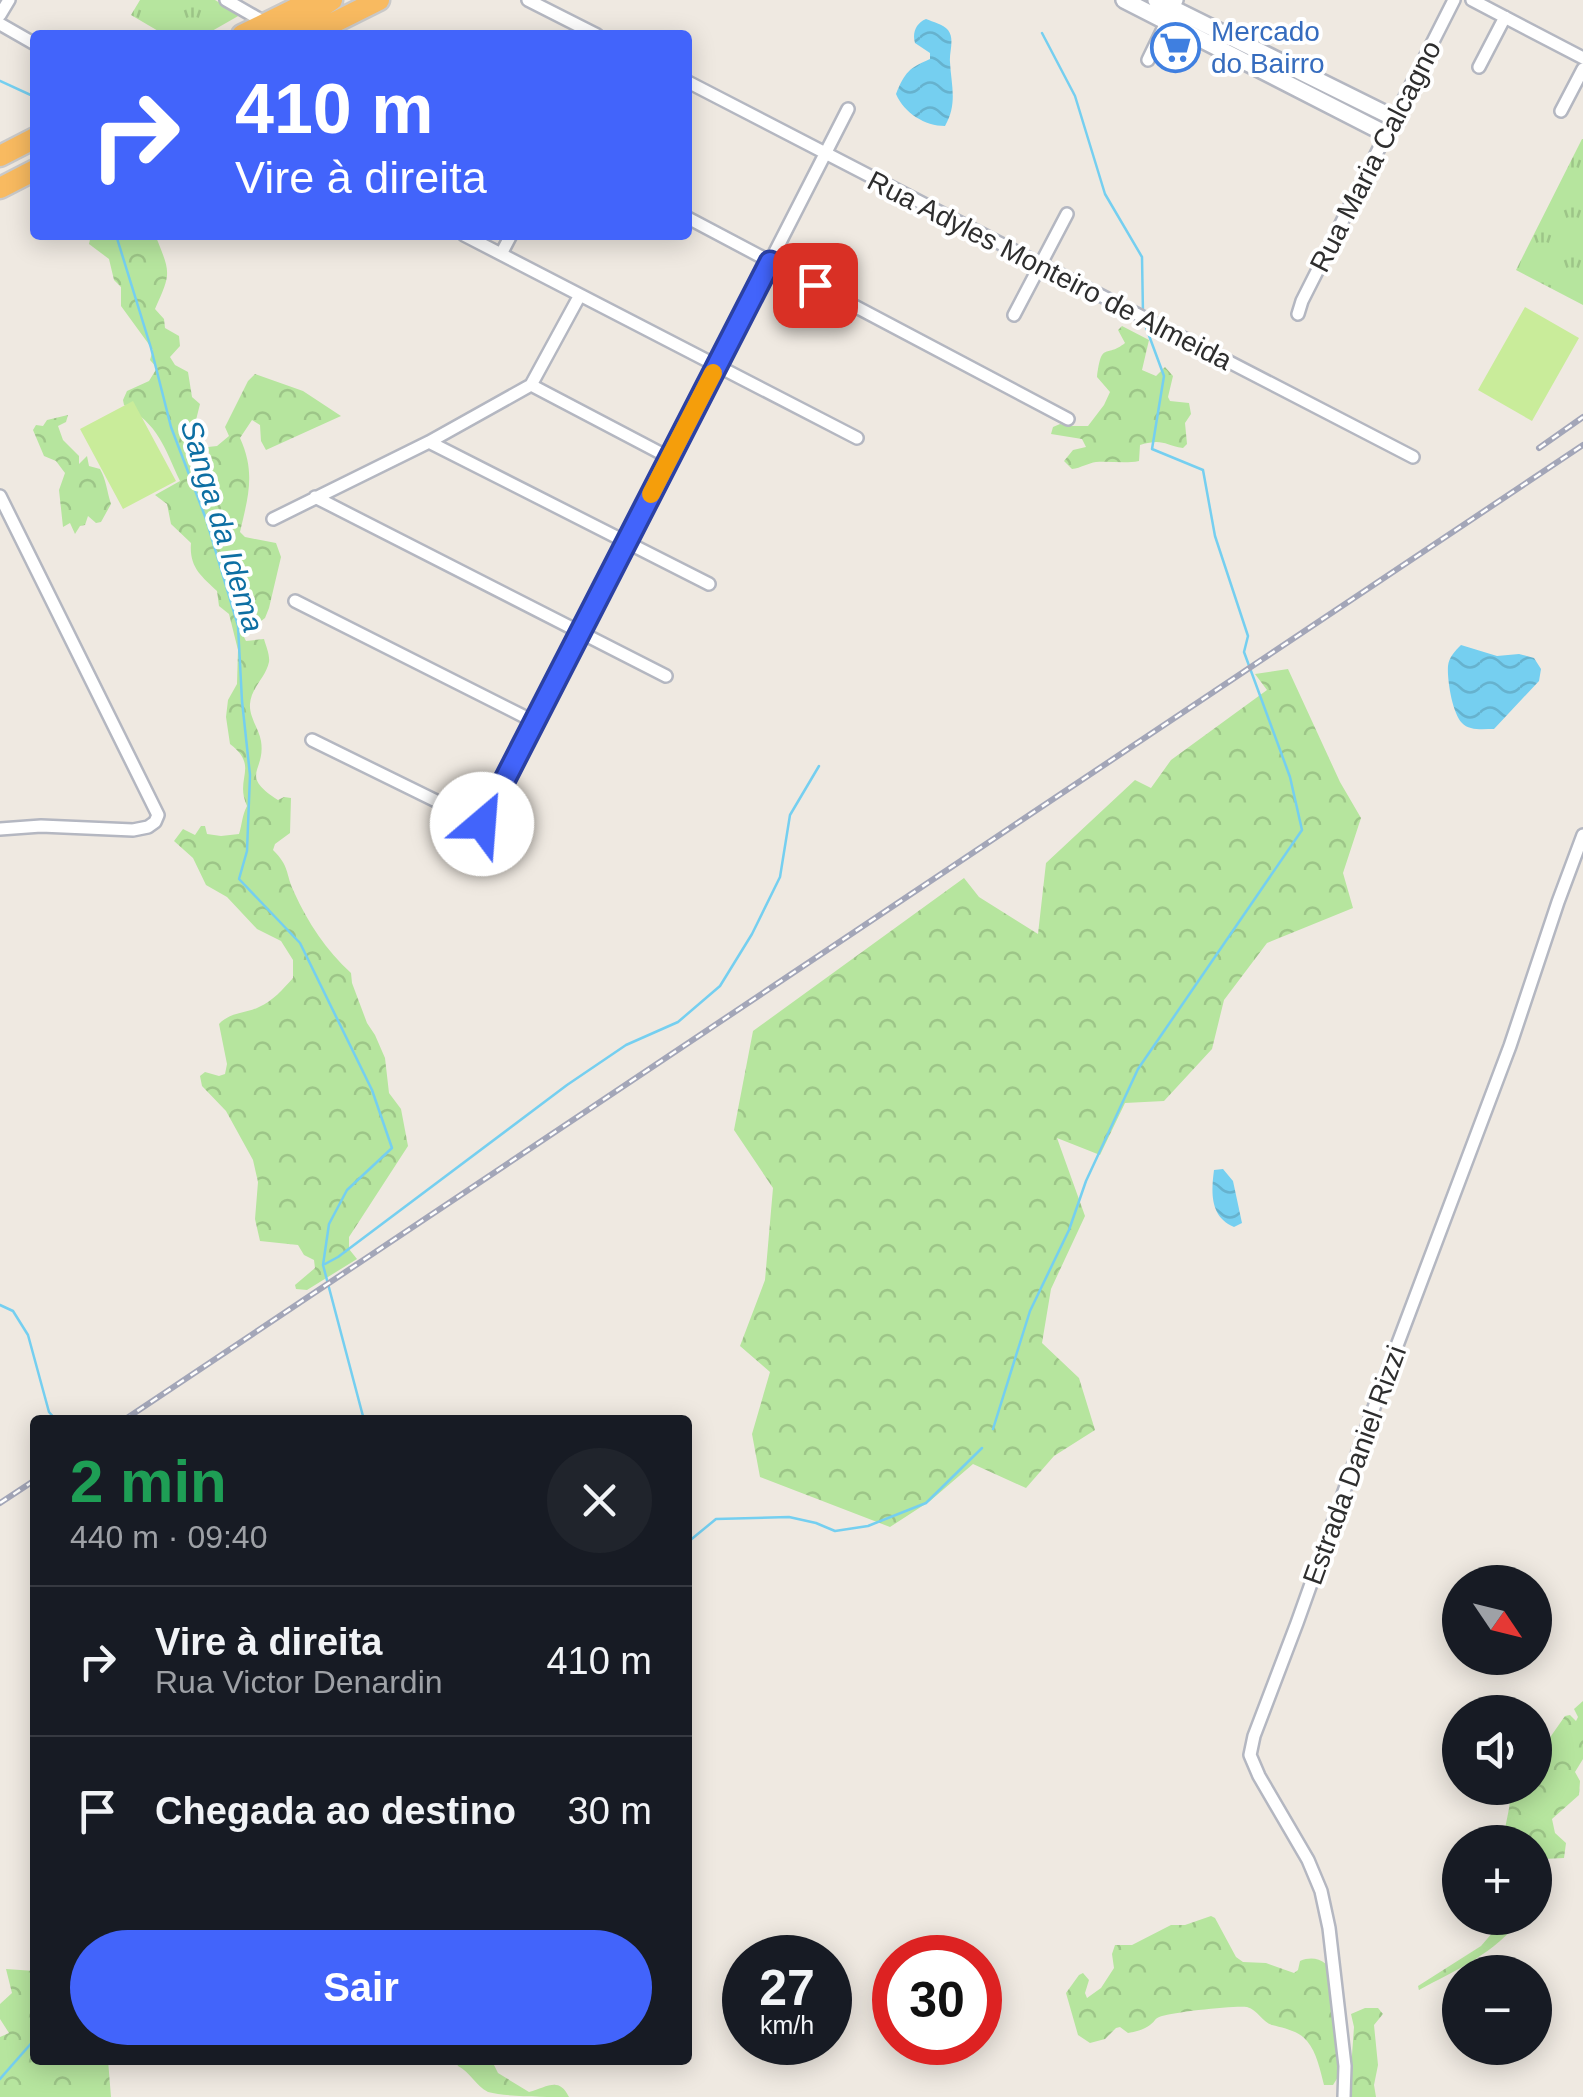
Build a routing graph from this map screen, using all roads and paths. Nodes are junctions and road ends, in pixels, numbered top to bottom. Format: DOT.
graph roads {
  1 [pos="9,0"];
  2 [pos="226,0"];
  3 [pos="312,0"];
  4 [pos="332,0"];
  5 [pos="379,0"];
  6 [pos="528,0"];
  7 [pos="1124,0"];
  8 [pos="1156,0"];
  9 [pos="1454,0"];
  10 [pos="1472,0"];
  11 [pos="1172,10"];
  12 [pos="0,16"];
  13 [pos="1505,17"];
  14 [pos="0,24"];
  15 [pos="272,29"];
  16 [pos="328,30"];
  17 [pos="587,30"];
  18 [pos="30,41"];
  19 [pos="1583,58"];
  20 [pos="1148,60"];
  21 [pos="1479,67"];
  22 [pos="1583,68"];
  23 [pos="692,84"];
  24 [pos="848,109"];
  25 [pos="1561,112"];
  26 [pos="1394,118"];
  27 [pos="1386,134"];
  28 [pos="30,141"];
  29 [pos="826,154"];
  30 [pos="0,156"];
  31 [pos="30,173"];
  32 [pos="0,188"];
  33 [pos="1067,214"];
  34 [pos="692,220"];
  35 [pos="474,240"];
  36 [pos="508,240"];
  37 [pos="501,254"];
  38 [pos="770,262"];
  39 [pos="1040,264"];
  40 [pos="580,295"];
  41 [pos="1298,314"];
  42 [pos="1014,315"];
  43 [pos="717,366"];
  44 [pos="531,385"];
  45 [pos="1068,419"];
  46 [pos="857,438"];
  47 [pos="430,442"];
  48 [pos="1413,457"];
  49 [pos="670,458"];
  50 [pos="0,496"];
  51 [pos="316,497"];
  52 [pos="273,520"];
  53 [pos="627,541"];
  54 [pos="709,584"];
  55 [pos="295,600"];
  56 [pos="580,634"];
  57 [pos="666,676"];
  58 [pos="535,722"];
  59 [pos="312,740"];
  60 [pos="0,828"];
  61 [pos="1583,835"];
  62 [pos="1344,2097"];
  1 -- 12 [label="street"];
  2 -- 15 [label="street"];
  3 -- 15 [label="highway"];
  4 -- 15 [label="highway"];
  5 -- 16 [label="highway"];
  6 -- 17 [label="street"];
  7 -- 11 [label="street"];
  8 -- 11 [label="street"];
  9 -- 26 [label="street, Rua Maria Calcagno"];
  10 -- 13 [label="street"];
  11 -- 20 [label="street"];
  11 -- 26 [label="street"];
  11 -- 27 [label="street"];
  13 -- 19 [label="street"];
  13 -- 21 [label="street"];
  14 -- 18 [label="street"];
  22 -- 25 [label="street"];
  23 -- 29 [label="street, Rua Adyles Monteiro de Almeida"];
  24 -- 29 [label="street"];
  26 -- 27 [label="street, Rua Maria Calcagno"];
  27 -- 41 [label="street, Rua Maria Calcagno"];
  28 -- 30 [label="highway"];
  29 -- 38 [label="street"];
  29 -- 39 [label="street, Rua Adyles Monteiro de Almeida"];
  31 -- 32 [label="highway"];
  33 -- 39 [label="street"];
  34 -- 38 [label="street"];
  35 -- 37 [label="street"];
  36 -- 37 [label="street"];
  37 -- 40 [label="street"];
  38 -- 43 [label="street"];
  38 -- 45 [label="street"];
  39 -- 42 [label="street"];
  39 -- 48 [label="street, Rua Adyles Monteiro de Almeida"];
  40 -- 43 [label="street"];
  40 -- 44 [label="street"];
  43 -- 46 [label="street"];
  43 -- 49 [label="street"];
  44 -- 47 [label="street"];
  44 -- 49 [label="street"];
  47 -- 51 [label="street"];
  47 -- 53 [label="street"];
  49 -- 53 [label="street"];
  50 -- 60 [label="street"];
  51 -- 52 [label="street"];
  51 -- 56 [label="street"];
  53 -- 54 [label="street"];
  53 -- 56 [label="street"];
  55 -- 58 [label="street"];
  56 -- 57 [label="street"];
  56 -- 58 [label="street"];
  58 -- 59 [label="street"];
  61 -- 62 [label="street, Estrada Daniel Rizzi"];
}
